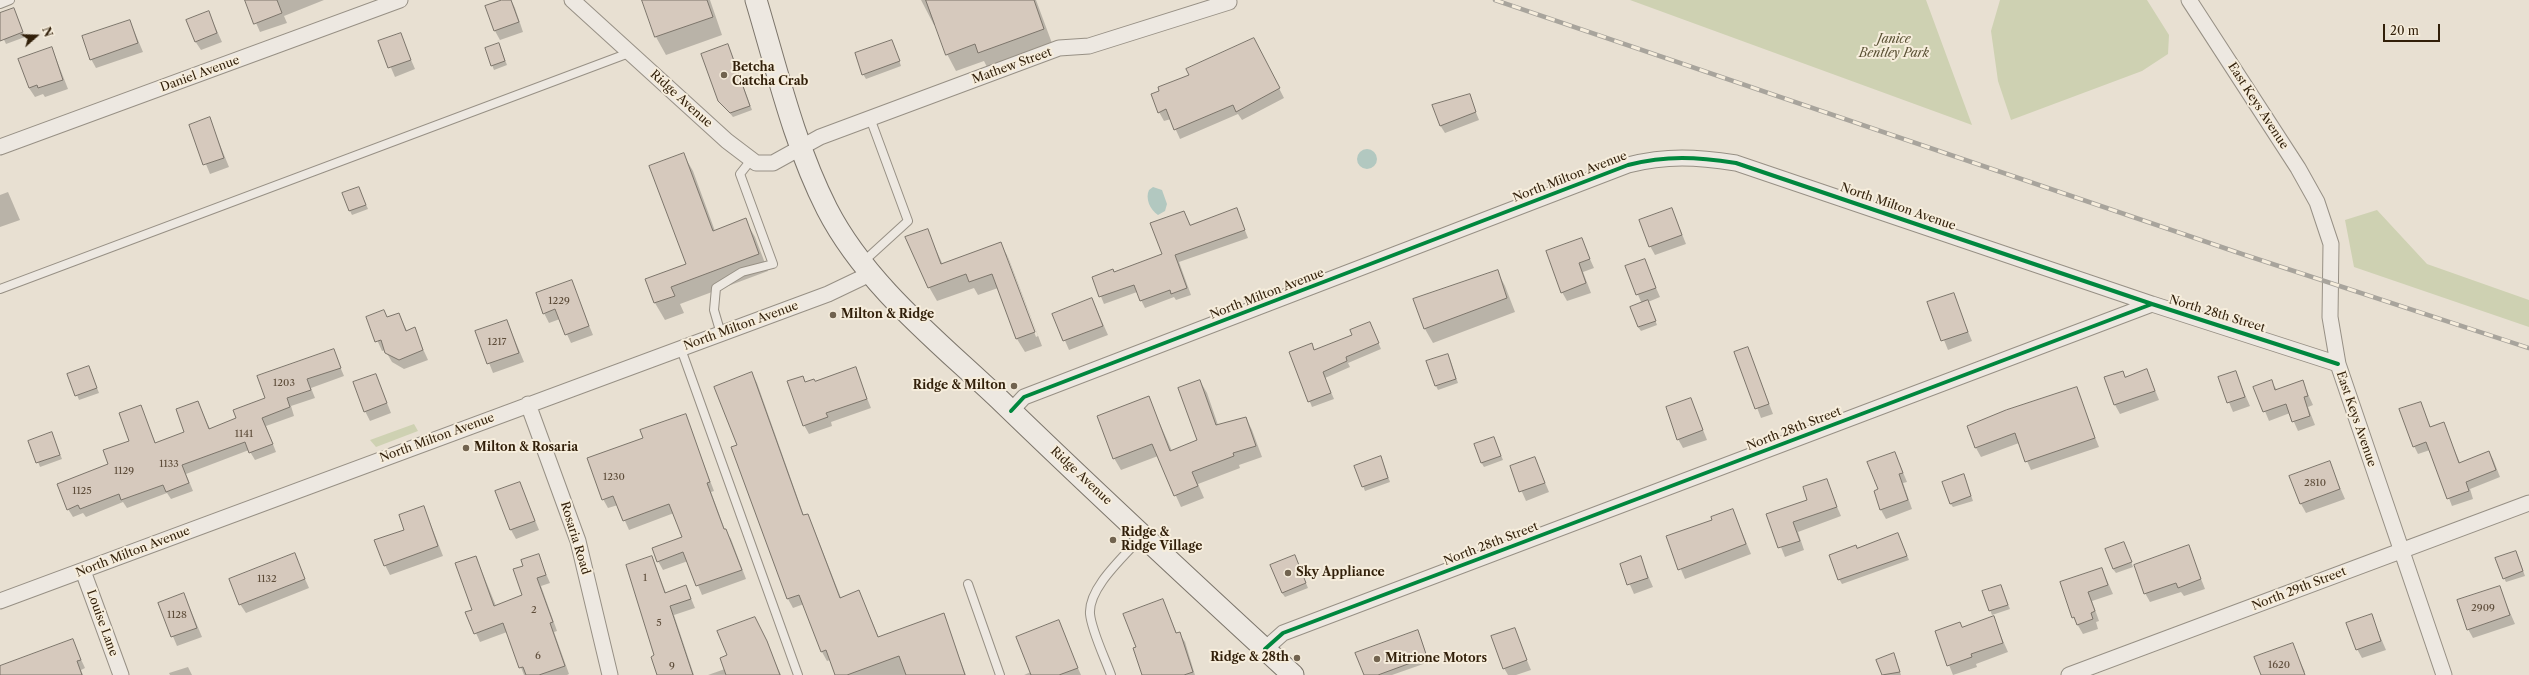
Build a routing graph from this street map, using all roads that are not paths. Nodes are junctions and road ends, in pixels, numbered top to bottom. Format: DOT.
graph roads {
  1 [pos="10,0"];
  2 [pos="400,0"];
  3 [pos="572,0"];
  4 [pos="756,0"];
  5 [pos="2189,0"];
  6 [pos="1229,2"];
  7 [pos="0,4"];
  8 [pos="629,53"];
  9 [pos="870,118"];
  10 [pos="0,147"];
  11 [pos="801,148"];
  12 [pos="751,160"];
  13 [pos="868,268"];
  14 [pos="0,289"];
  15 [pos="2152,304"];
  16 [pos="721,334"];
  17 [pos="681,349"];
  18 [pos="2338,364"];
  19 [pos="528,404"];
  20 [pos="1011,411"];
  21 [pos="2529,503"];
  22 [pos="1144,535"];
  23 [pos="2401,551"];
  24 [pos="83,571"];
  25 [pos="968,584"];
  26 [pos="0,601"];
  27 [pos="1265,649"];
  28 [pos="121,675"];
  29 [pos="610,675"];
  30 [pos="798,675"];
  31 [pos="1000,675"];
  32 [pos="1111,675"];
  33 [pos="1292,675"];
  34 [pos="2069,675"];
  35 [pos="2444,675"];
  1 -- 7 [label="lane"];
  2 -- 10 [label="street, Daniel Avenue"];
  3 -- 8 [label="street, Ridge Avenue"];
  4 -- 11 [label="street, Ridge Avenue"];
  5 -- 18 [label="street, East Keys Avenue"];
  6 -- 9 [label="street, Mathew Street"];
  8 -- 12 [label="street, Ridge Avenue"];
  8 -- 14 [label="lane"];
  9 -- 11 [label="street, Mathew Street"];
  9 -- 13 [label="lane"];
  11 -- 12 [label="street"];
  11 -- 13 [label="street, Ridge Avenue"];
  12 -- 16 [label="lane"];
  13 -- 16 [label="street, North Milton Avenue"];
  13 -- 20 [label="street, Ridge Avenue"];
  15 -- 18 [label="street, North 28th Street"];
  15 -- 20 [label="street, North Milton Avenue"];
  15 -- 27 [label="street, North 28th Street"];
  16 -- 17 [label="street, North Milton Avenue"];
  17 -- 19 [label="street, North Milton Avenue"];
  17 -- 30 [label="lane"];
  18 -- 23 [label="street, East Keys Avenue"];
  19 -- 24 [label="street, North Milton Avenue"];
  19 -- 29 [label="street, Rosaria Road"];
  20 -- 22 [label="street, Ridge Avenue"];
  21 -- 23 [label="street, North 29th Street"];
  22 -- 27 [label="street, Ridge Avenue"];
  22 -- 32 [label="lane"];
  23 -- 34 [label="street, North 29th Street"];
  23 -- 35 [label="street, East Keys Avenue"];
  24 -- 26 [label="street, North Milton Avenue"];
  24 -- 28 [label="street, Louise Lane"];
  25 -- 31 [label="lane"];
  27 -- 33 [label="street, Ridge Avenue"];
}
